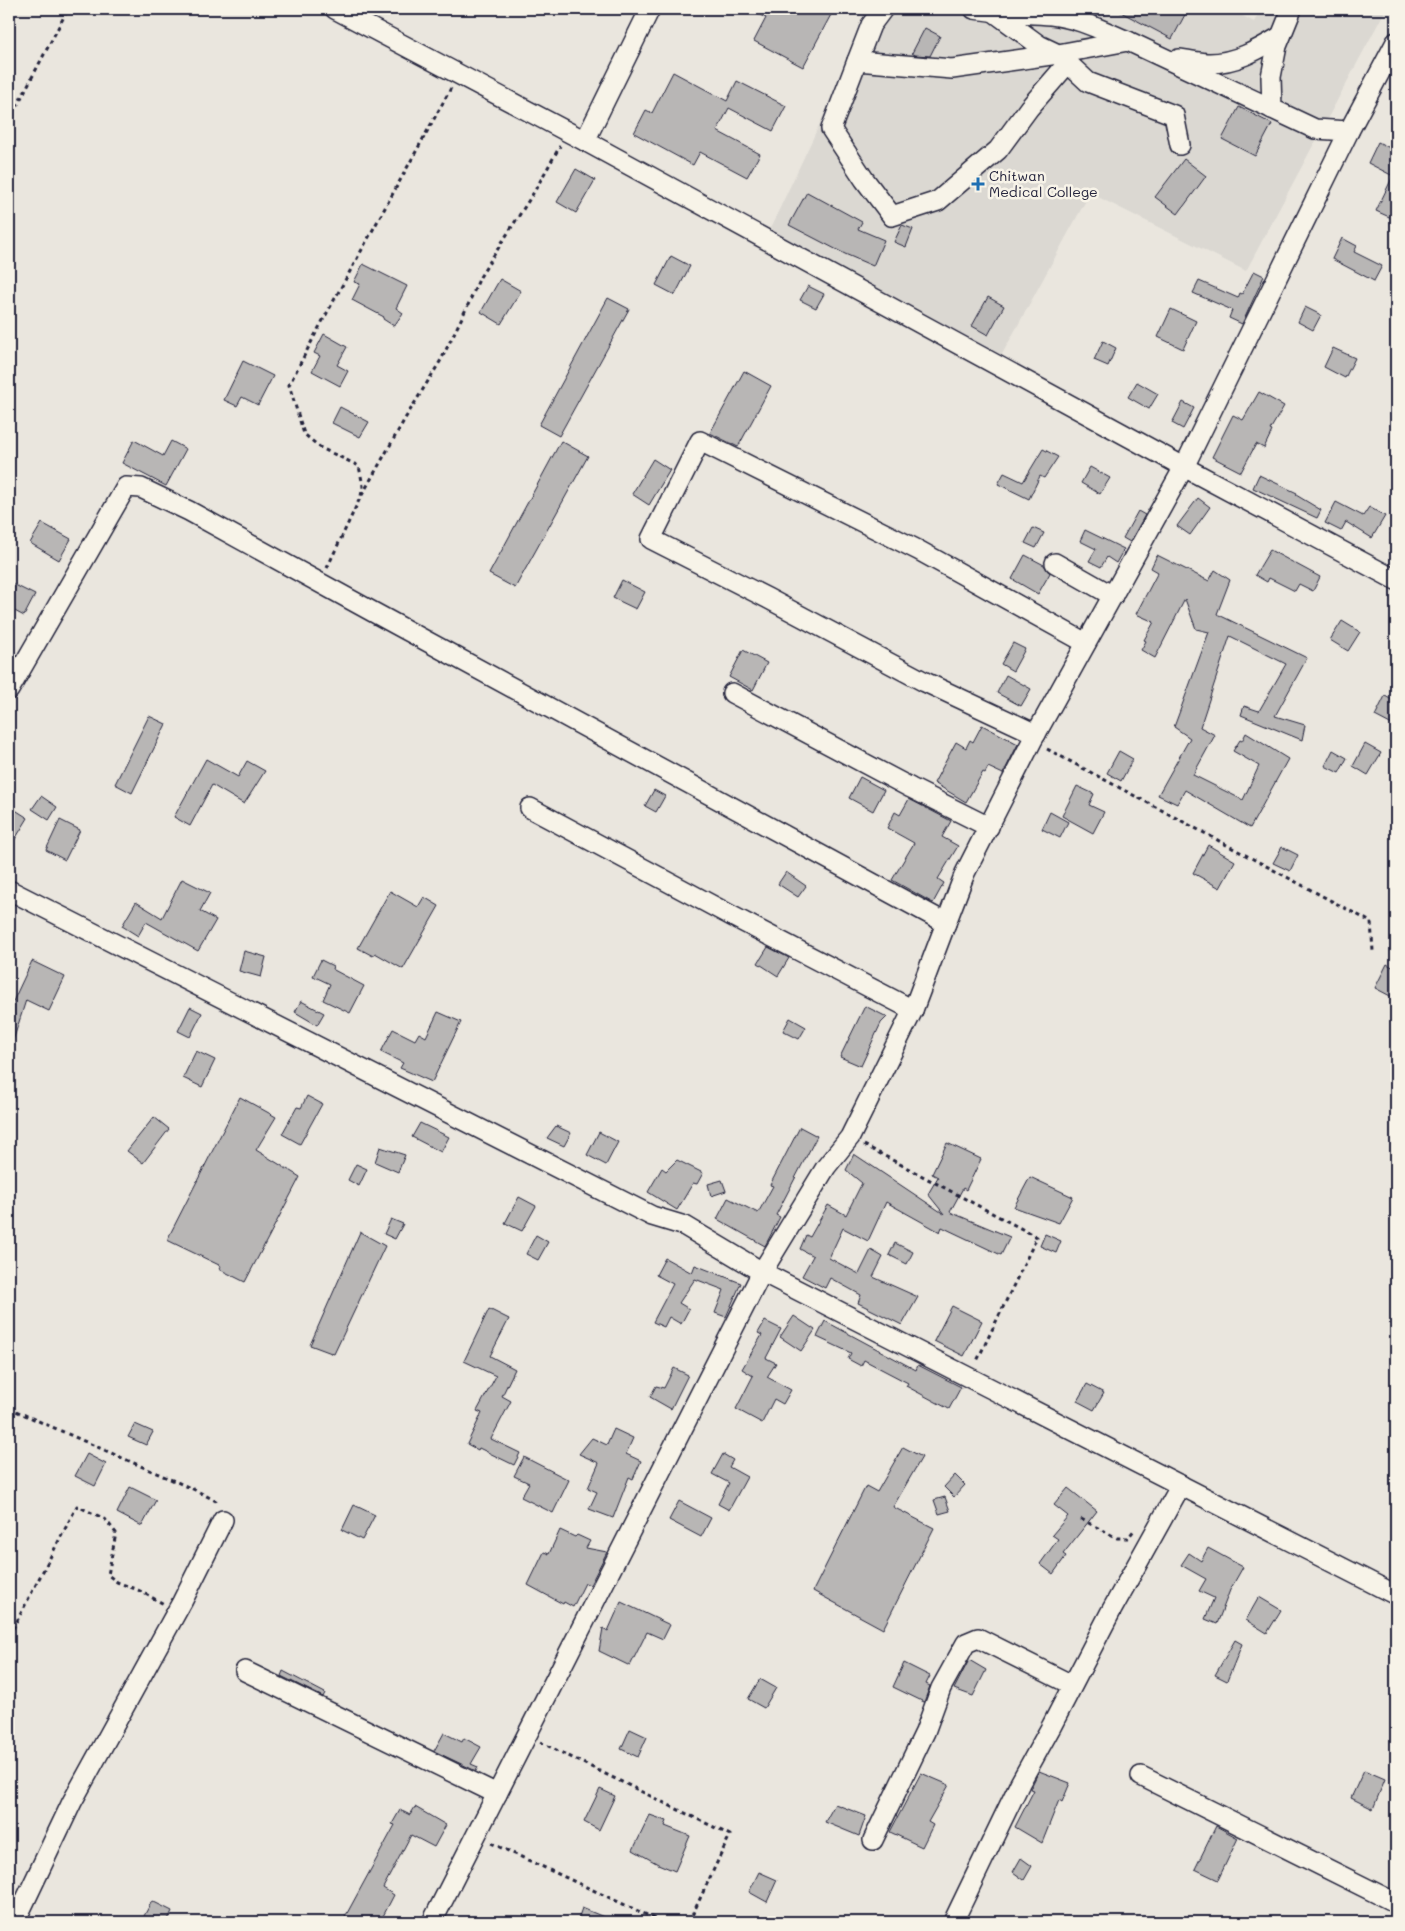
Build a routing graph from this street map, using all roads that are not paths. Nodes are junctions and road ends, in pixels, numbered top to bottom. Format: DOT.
graph roads {
  1 [pos="335,9"];
  2 [pos="650,9"];
  3 [pos="883,9"];
  4 [pos="974,9"];
  5 [pos="1292,9"];
  6 [pos="993,11"];
  7 [pos="1281,36"];
  8 [pos="1128,42"];
  9 [pos="1396,42"];
  10 [pos="1160,56"];
  11 [pos="1063,59"];
  12 [pos="857,61"];
  13 [pos="1272,109"];
  14 [pos="1349,131"];
  15 [pos="576,137"];
  16 [pos="1180,145"];
  17 [pos="1184,467"];
  18 [pos="1055,563"];
  19 [pos="1396,580"];
  20 [pos="1113,596"];
  21 [pos="1086,643"];
  22 [pos="9,690"];
  23 [pos="732,693"];
  24 [pos="1034,738"];
  25 [pos="530,808"];
  26 [pos="989,827"];
  27 [pos="9,890"];
  28 [pos="946,923"];
  29 [pos="913,1010"];
  30 [pos="762,1272"];
  31 [pos="1181,1485"];
  32 [pos="223,1520"];
  33 [pos="1396,1595"];
  34 [pos="244,1671"];
  35 [pos="1072,1685"];
  36 [pos="1141,1776"];
  37 [pos="497,1794"];
  38 [pos="873,1840"];
  39 [pos="1396,1904"];
  40 [pos="15,1922"];
  41 [pos="432,1922"];
  42 [pos="953,1922"];
  1 -- 15 [label="street"];
  2 -- 15 [label="street"];
  3 -- 12 [label="street"];
  4 -- 6 [label="street"];
  5 -- 7 [label="street"];
  6 -- 8 [label="street"];
  6 -- 11 [label="street"];
  7 -- 10 [label="street"];
  7 -- 13 [label="street"];
  8 -- 10 [label="street"];
  8 -- 11 [label="street"];
  9 -- 14 [label="street"];
  10 -- 13 [label="street"];
  11 -- 12 [label="street"];
  11 -- 12 [label="street"];
  11 -- 16 [label="street"];
  13 -- 14 [label="street"];
  14 -- 17 [label="street"];
  15 -- 17 [label="street"];
  17 -- 19 [label="street"];
  17 -- 20 [label="street"];
  18 -- 20 [label="street"];
  20 -- 21 [label="street"];
  21 -- 24 [label="street"];
  21 -- 24 [label="street"];
  22 -- 28 [label="street"];
  23 -- 26 [label="street"];
  24 -- 26 [label="street"];
  25 -- 29 [label="street"];
  26 -- 28 [label="street"];
  27 -- 30 [label="street"];
  28 -- 29 [label="street"];
  29 -- 30 [label="street"];
  30 -- 31 [label="street"];
  30 -- 37 [label="street"];
  31 -- 33 [label="street"];
  31 -- 35 [label="street"];
  32 -- 40 [label="street"];
  34 -- 37 [label="street"];
  35 -- 38 [label="street"];
  35 -- 42 [label="street"];
  36 -- 39 [label="street"];
  37 -- 41 [label="street"];
}
